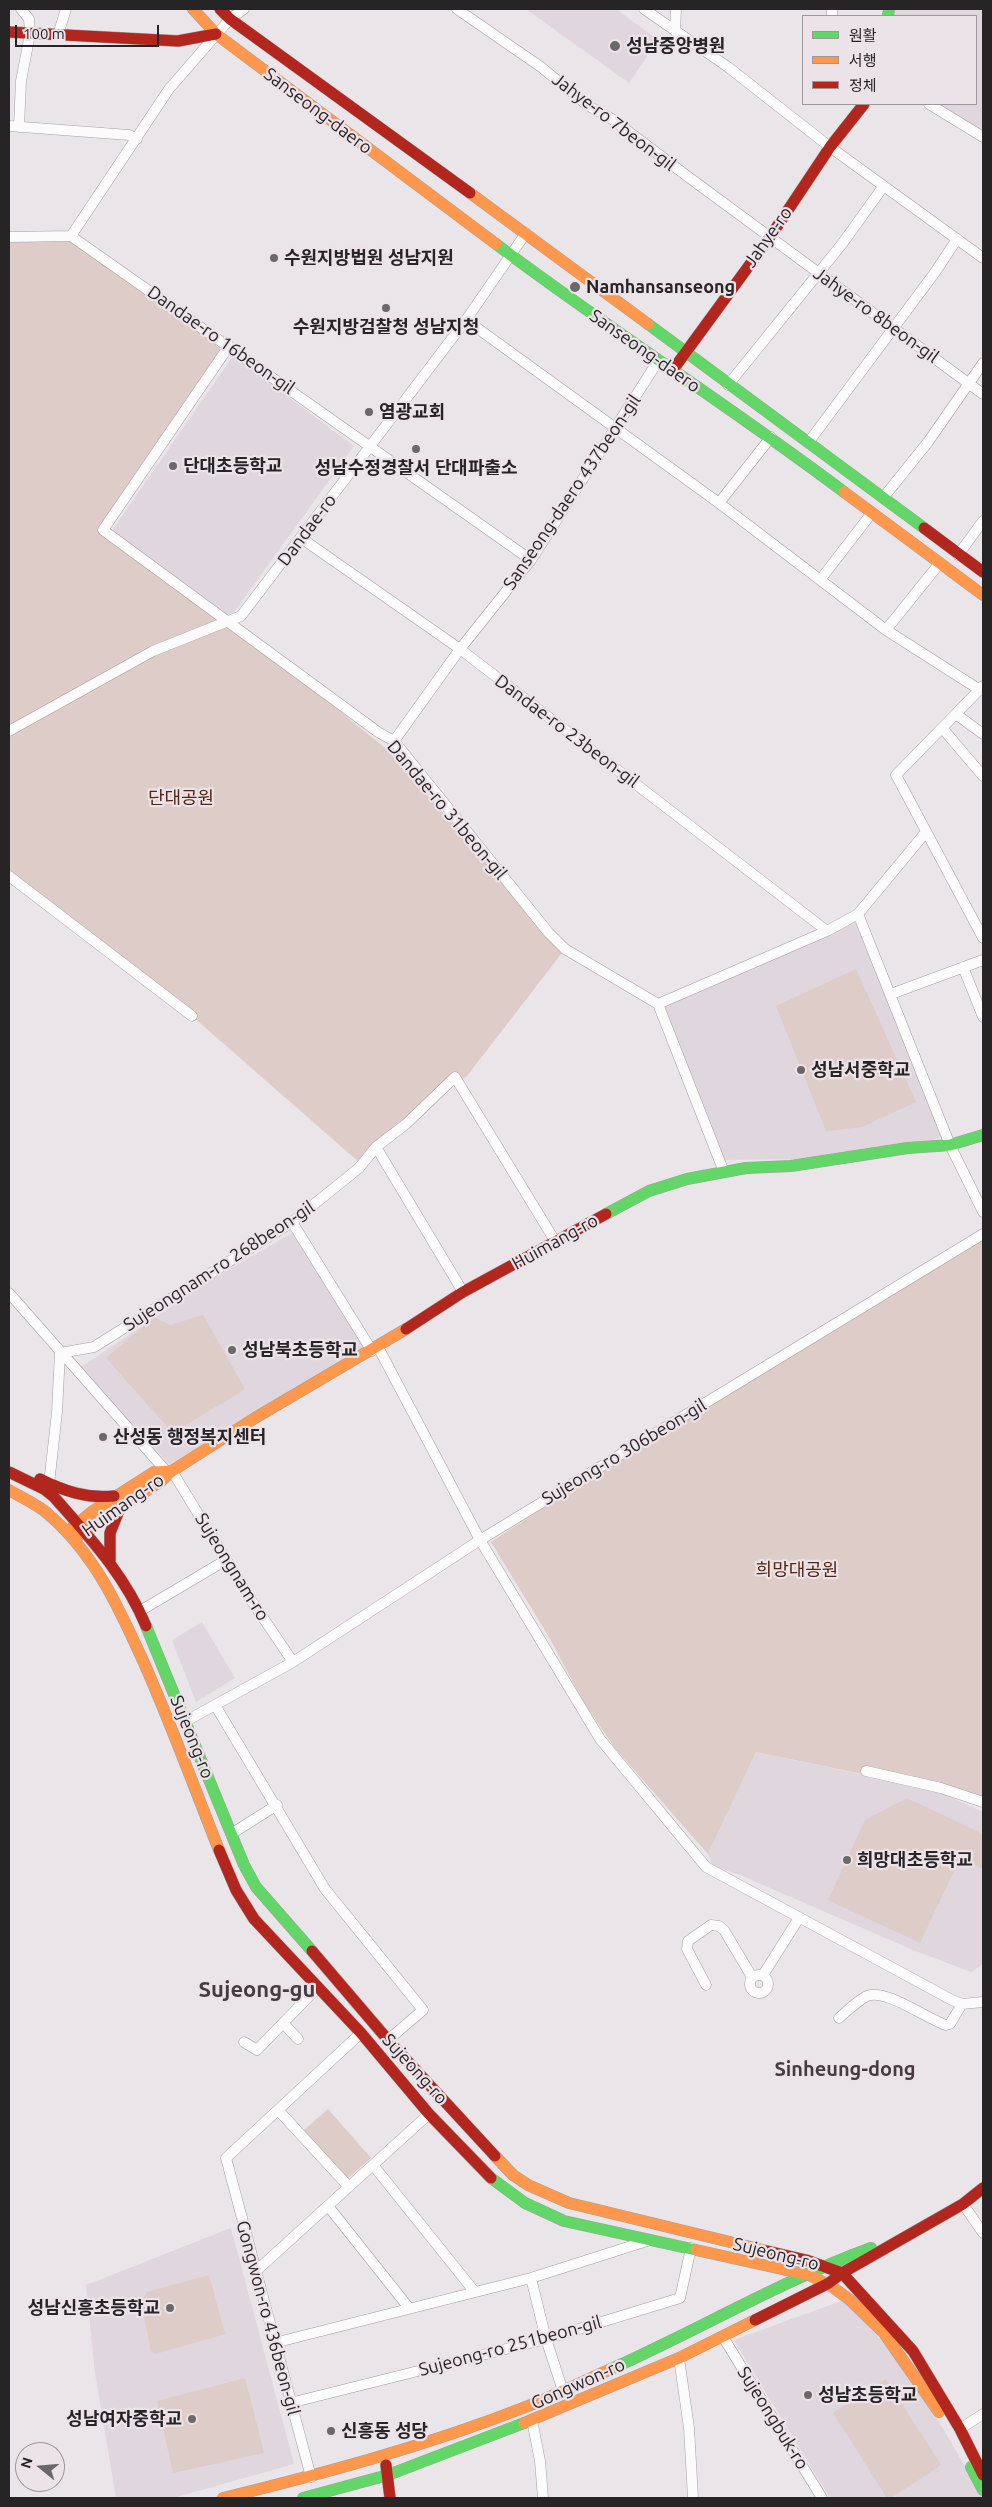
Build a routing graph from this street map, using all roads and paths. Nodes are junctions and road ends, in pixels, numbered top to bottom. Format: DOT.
graph roads {
  1 [pos="21,9"];
  2 [pos="66,9"];
  3 [pos="193,9"];
  4 [pos="220,9"];
  5 [pos="244,9"];
  6 [pos="457,9"];
  7 [pos="644,9"];
  8 [pos="676,9"];
  9 [pos="230,19"];
  10 [pos="675,31"];
  11 [pos="9,32"];
  12 [pos="30,34"];
  13 [pos="216,34"];
  14 [pos="58,35"];
  15 [pos="863,105"];
  16 [pos="931,105"];
  17 [pos="14,126"];
  18 [pos="983,137"];
  19 [pos="137,139"];
  20 [pos="830,147"];
  21 [pos="884,187"];
  22 [pos="526,234"];
  23 [pos="71,236"];
  24 [pos="9,237"];
  25 [pos="770,237"];
  26 [pos="957,239"];
  27 [pos="511,254"];
  28 [pos="983,258"];
  29 [pos="819,273"];
  30 [pos="466,320"];
  31 [pos="893,328"];
  32 [pos="230,346"];
  33 [pos="686,351"];
  34 [pos="658,361"];
  35 [pos="983,363"];
  36 [pos="672,371"];
  37 [pos="970,384"];
  38 [pos="728,385"];
  39 [pos="983,394"];
  40 [pos="614,429"];
  41 [pos="771,437"];
  42 [pos="808,444"];
  43 [pos="370,446"];
  44 [pos="883,498"];
  45 [pos="719,503"];
  46 [pos="871,514"];
  47 [pos="983,521"];
  48 [pos="301,538"];
  49 [pos="958,555"];
  50 [pos="531,560"];
  51 [pos="939,564"];
  52 [pos="983,572"];
  53 [pos="820,580"];
  54 [pos="983,595"];
  55 [pos="229,621"];
  56 [pos="886,630"];
  57 [pos="460,649"];
  58 [pos="982,688"];
  59 [pos="957,715"];
  60 [pos="943,729"];
  61 [pos="9,731"];
  62 [pos="983,734"];
  63 [pos="394,741"];
  64 [pos="983,776"];
  65 [pos="926,832"];
  66 [pos="9,876"];
  67 [pos="858,914"];
  68 [pos="827,931"];
  69 [pos="983,938"];
  70 [pos="983,960"];
  71 [pos="963,967"];
  72 [pos="891,994"];
  73 [pos="658,1004"];
  74 [pos="192,1016"];
  75 [pos="983,1017"];
  76 [pos="983,1135"];
  77 [pos="950,1145"];
  78 [pos="376,1147"];
  79 [pos="724,1172"];
  80 [pos="983,1212"];
  81 [pos="292,1222"];
  82 [pos="983,1234"];
  83 [pos="555,1241"];
  84 [pos="464,1292"];
  85 [pos="9,1293"];
  86 [pos="375,1349"];
  87 [pos="60,1353"];
  88 [pos="169,1471"];
  89 [pos="9,1472"];
  90 [pos="49,1484"];
  91 [pos="9,1490"];
  92 [pos="119,1501"];
  93 [pos="81,1526"];
  94 [pos="71,1537"];
  95 [pos="480,1540"];
  96 [pos="110,1560"];
  97 [pos="226,1560"];
  98 [pos="140,1611"];
  99 [pos="293,1662"];
  100 [pos="215,1705"];
  101 [pos="186,1721"];
  102 [pos="866,1771"];
  103 [pos="983,1802"];
  104 [pos="277,1805"];
  105 [pos="231,1834"];
  106 [pos="256,1888"];
  107 [pos="240,1896"];
  108 [pos="799,1918"];
  109 [pos="763,1975"];
  110 [pos="752,1977"];
  111 [pos="706,1985"];
  112 [pos="318,1987"];
  113 [pos="983,2002"];
  114 [pos="962,2004"];
  115 [pos="839,2018"];
  116 [pos="282,2024"];
  117 [pos="362,2033"];
  118 [pos="298,2039"];
  119 [pos="388,2040"];
  120 [pos="244,2042"];
  121 [pos="279,2111"];
  122 [pos="429,2114"];
  123 [pos="373,2165"];
  124 [pos="349,2187"];
  125 [pos="983,2188"];
  126 [pos="963,2204"];
  127 [pos="328,2206"];
  128 [pos="917,2230"];
  129 [pos="983,2233"];
  130 [pos="648,2240"];
  131 [pos="691,2248"];
  132 [pos="824,2265"];
  133 [pos="256,2271"];
  134 [pos="842,2273"];
  135 [pos="809,2274"];
  136 [pos="531,2278"];
  137 [pos="829,2283"];
  138 [pos="474,2292"];
  139 [pos="409,2308"];
  140 [pos="722,2337"];
  141 [pos="546,2339"];
  142 [pos="274,2343"];
  143 [pos="679,2358"];
  144 [pos="563,2391"];
  145 [pos="290,2403"];
  146 [pos="983,2414"];
  147 [pos="532,2420"];
  148 [pos="960,2428"];
  149 [pos="383,2456"];
  150 [pos="388,2475"];
  151 [pos="983,2475"];
  152 [pos="311,2477"];
  153 [pos="983,2490"];
  154 [pos="223,2498"];
  155 [pos="303,2498"];
  156 [pos="390,2498"];
  157 [pos="543,2498"];
  158 [pos="693,2498"];
  159 [pos="822,2498"];
  1 -- 12 [label="street"];
  2 -- 14 [label="street"];
  3 -- 13 [label="main road, Sanseong-daero"];
  4 -- 9 [label="main road, Sanseong-daero"];
  5 -- 9 [label="street"];
  6 -- 25 [label="street, Jahye-ro 7beon-gil"];
  7 -- 10 [label="street"];
  8 -- 10 [label="street"];
  9 -- 13 [label="street"];
  9 -- 22 [label="main road, Sanseong-daero"];
  10 -- 20 [label="street"];
  11 -- 12 [label="main road"];
  12 -- 14 [label="main road"];
  12 -- 17 [label="street"];
  13 -- 14 [label="main road"];
  13 -- 19 [label="street"];
  13 -- 27 [label="main road, Sanseong-daero"];
  15 -- 20 [label="main road, Jahye-ro"];
  16 -- 18 [label="street"];
  17 -- 19 [label="street"];
  19 -- 23 [label="street"];
  20 -- 21 [label="street"];
  20 -- 25 [label="main road, Jahye-ro"];
  21 -- 26 [label="street"];
  21 -- 29 [label="street"];
  22 -- 27 [label="street, Dandae-ro"];
  22 -- 33 [label="main road, Sanseong-daero"];
  23 -- 24 [label="street"];
  23 -- 32 [label="street, Dandae-ro 16beon-gil"];
  25 -- 29 [label="street, Jahye-ro 8beon-gil"];
  25 -- 33 [label="main road, Jahye-ro"];
  26 -- 28 [label="street"];
  26 -- 31 [label="street"];
  27 -- 30 [label="street, Dandae-ro"];
  27 -- 34 [label="main road, Sanseong-daero"];
  29 -- 31 [label="street, Jahye-ro 8beon-gil"];
  29 -- 38 [label="street"];
  30 -- 40 [label="street"];
  30 -- 43 [label="street, Dandae-ro"];
  31 -- 37 [label="street, Jahye-ro 8beon-gil"];
  31 -- 42 [label="street"];
  32 -- 43 [label="street, Dandae-ro 16beon-gil"];
  32 -- 55 [label="street, Dandae-ro 31beon-gil"];
  33 -- 36 [label="main road, Jahye-ro"];
  33 -- 38 [label="main road, Sanseong-daero"];
  34 -- 36 [label="main road, Sanseong-daero"];
  34 -- 40 [label="street, Sanseong-daero 437beon-gil"];
  35 -- 37 [label="street"];
  36 -- 41 [label="main road, Sanseong-daero"];
  37 -- 39 [label="street, Jahye-ro 8beon-gil"];
  37 -- 44 [label="street"];
  38 -- 42 [label="main road, Sanseong-daero"];
  40 -- 45 [label="street"];
  40 -- 50 [label="street, Sanseong-daero 437beon-gil"];
  41 -- 45 [label="street"];
  41 -- 46 [label="main road, Sanseong-daero"];
  42 -- 44 [label="main road, Sanseong-daero"];
  43 -- 48 [label="street, Dandae-ro"];
  43 -- 50 [label="street, Dandae-ro 16beon-gil"];
  44 -- 49 [label="main road, Sanseong-daero"];
  45 -- 53 [label="street"];
  46 -- 51 [label="main road, Sanseong-daero"];
  46 -- 53 [label="street"];
  47 -- 49 [label="street"];
  48 -- 55 [label="street, Dandae-ro"];
  48 -- 57 [label="street, Dandae-ro 23beon-gil"];
  49 -- 52 [label="main road, Sanseong-daero"];
  50 -- 57 [label="street, Sanseong-daero 437beon-gil"];
  51 -- 54 [label="main road, Sanseong-daero"];
  51 -- 56 [label="street"];
  53 -- 56 [label="street"];
  55 -- 61 [label="street, Dandae-ro"];
  55 -- 63 [label="street, Dandae-ro 31beon-gil"];
  56 -- 58 [label="street"];
  57 -- 63 [label="street, Sanseong-daero 437beon-gil"];
  57 -- 68 [label="street, Dandae-ro 23beon-gil"];
  58 -- 59 [label="street"];
  59 -- 60 [label="street"];
  59 -- 62 [label="street"];
  60 -- 64 [label="street"];
  60 -- 65 [label="street"];
  63 -- 73 [label="street, Dandae-ro 31beon-gil"];
  65 -- 67 [label="street"];
  65 -- 69 [label="street"];
  66 -- 74 [label="street"];
  67 -- 68 [label="street"];
  67 -- 72 [label="street"];
  68 -- 73 [label="street"];
  70 -- 71 [label="street"];
  71 -- 72 [label="street"];
  71 -- 75 [label="street"];
  72 -- 77 [label="street"];
  73 -- 79 [label="street"];
  76 -- 77 [label="main road, Huimang-ro"];
  77 -- 79 [label="main road, Huimang-ro"];
  77 -- 80 [label="street"];
  78 -- 81 [label="street, Sujeongnam-ro 268beon-gil"];
  78 -- 83 [label="street, Sujeongnam-ro 268beon-gil"];
  78 -- 84 [label="street"];
  79 -- 83 [label="main road, Huimang-ro"];
  81 -- 86 [label="street"];
  81 -- 87 [label="street, Sujeongnam-ro 268beon-gil"];
  82 -- 95 [label="street, Sujeong-ro 306beon-gil"];
  83 -- 84 [label="main road, Huimang-ro"];
  84 -- 86 [label="main road, Huimang-ro"];
  85 -- 87 [label="street, Sujeongnam-ro"];
  86 -- 88 [label="main road, Huimang-ro"];
  86 -- 95 [label="street"];
  87 -- 88 [label="street, Sujeongnam-ro"];
  87 -- 90 [label="street"];
  88 -- 92 [label="main road, Huimang-ro"];
  88 -- 97 [label="street, Sujeongnam-ro"];
  89 -- 90 [label="main road"];
  89 -- 93 [label="main road, Sujeong-ro"];
  90 -- 92 [label="main road"];
  91 -- 94 [label="main road, Sujeong-ro"];
  92 -- 93 [label="main road, Huimang-ro"];
  92 -- 96 [label="main road"];
  93 -- 94 [label="main road, Huimang-ro"];
  93 -- 96 [label="main road, Sujeong-ro"];
  94 -- 107 [label="main road, Sujeong-ro"];
  95 -- 99 [label="street, Sujeong-ro 306beon-gil"];
  95 -- 108 [label="street"];
  96 -- 98 [label="main road, Sujeong-ro"];
  97 -- 98 [label="street"];
  97 -- 99 [label="street, Sujeongnam-ro"];
  98 -- 101 [label="main road, Sujeong-ro"];
  99 -- 100 [label="street, Sujeong-ro 306beon-gil"];
  100 -- 101 [label="street, Sujeong-ro 306beon-gil"];
  100 -- 104 [label="street"];
  101 -- 105 [label="main road, Sujeong-ro"];
  102 -- 103 [label="street"];
  104 -- 105 [label="street"];
  104 -- 119 [label="street"];
  105 -- 106 [label="main road, Sujeong-ro"];
  106 -- 107 [label="main road"];
  106 -- 119 [label="main road, Sujeong-ro"];
  107 -- 112 [label="main road, Sujeong-ro"];
  108 -- 109 [label="street"];
  108 -- 114 [label="street"];
  109 -- 110 [label="street"];
  109 -- 110 [label="street"];
  110 -- 111 [label="street"];
  112 -- 116 [label="street"];
  112 -- 117 [label="main road, Sujeong-ro"];
  113 -- 114 [label="street"];
  114 -- 115 [label="street"];
  116 -- 118 [label="street"];
  116 -- 120 [label="street"];
  117 -- 121 [label="street"];
  117 -- 122 [label="main road, Sujeong-ro"];
  119 -- 132 [label="main road, Sujeong-ro"];
  121 -- 124 [label="street"];
  121 -- 133 [label="street, Gongwon-ro 436beon-gil"];
  122 -- 123 [label="street"];
  122 -- 130 [label="main road, Sujeong-ro"];
  123 -- 124 [label="street"];
  123 -- 138 [label="street"];
  124 -- 127 [label="street"];
  125 -- 126 [label="main road, Gongwon-ro"];
  126 -- 128 [label="main road, Gongwon-ro"];
  126 -- 129 [label="street"];
  127 -- 133 [label="street"];
  127 -- 139 [label="street"];
  128 -- 132 [label="main road, Gongwon-ro"];
  128 -- 134 [label="main road, Gongwon-ro"];
  130 -- 131 [label="main road, Sujeong-ro"];
  130 -- 136 [label="street"];
  131 -- 135 [label="main road, Sujeong-ro"];
  131 -- 141 [label="street, Sujeong-ro 251beon-gil"];
  132 -- 134 [label="main road, Sujeong-ro"];
  132 -- 135 [label="main road, Gongwon-ro"];
  133 -- 142 [label="street, Gongwon-ro 436beon-gil"];
  134 -- 137 [label="main road, Gongwon-ro"];
  134 -- 148 [label="main road, Sujeong-ro"];
  135 -- 137 [label="main road, Sujeong-ro"];
  135 -- 144 [label="main road, Gongwon-ro"];
  136 -- 138 [label="street"];
  136 -- 141 [label="street"];
  137 -- 140 [label="main road, Gongwon-ro"];
  137 -- 153 [label="main road, Sujeong-ro"];
  138 -- 139 [label="street"];
  139 -- 142 [label="street"];
  140 -- 143 [label="main road, Gongwon-ro"];
  140 -- 159 [label="street, Sujeongbuk-ro"];
  141 -- 144 [label="street"];
  141 -- 145 [label="street, Sujeong-ro 251beon-gil"];
  142 -- 145 [label="street, Gongwon-ro 436beon-gil"];
  143 -- 147 [label="main road, Gongwon-ro"];
  143 -- 158 [label="street"];
  144 -- 149 [label="main road, Gongwon-ro"];
  145 -- 152 [label="street, Gongwon-ro 436beon-gil"];
  146 -- 148 [label="street"];
  147 -- 150 [label="main road, Gongwon-ro"];
  147 -- 157 [label="street"];
  148 -- 151 [label="main road, Sujeong-ro"];
  149 -- 150 [label="main road"];
  149 -- 152 [label="main road, Gongwon-ro"];
  150 -- 155 [label="main road, Gongwon-ro"];
  150 -- 156 [label="main road"];
  152 -- 154 [label="main road, Gongwon-ro"];
}
